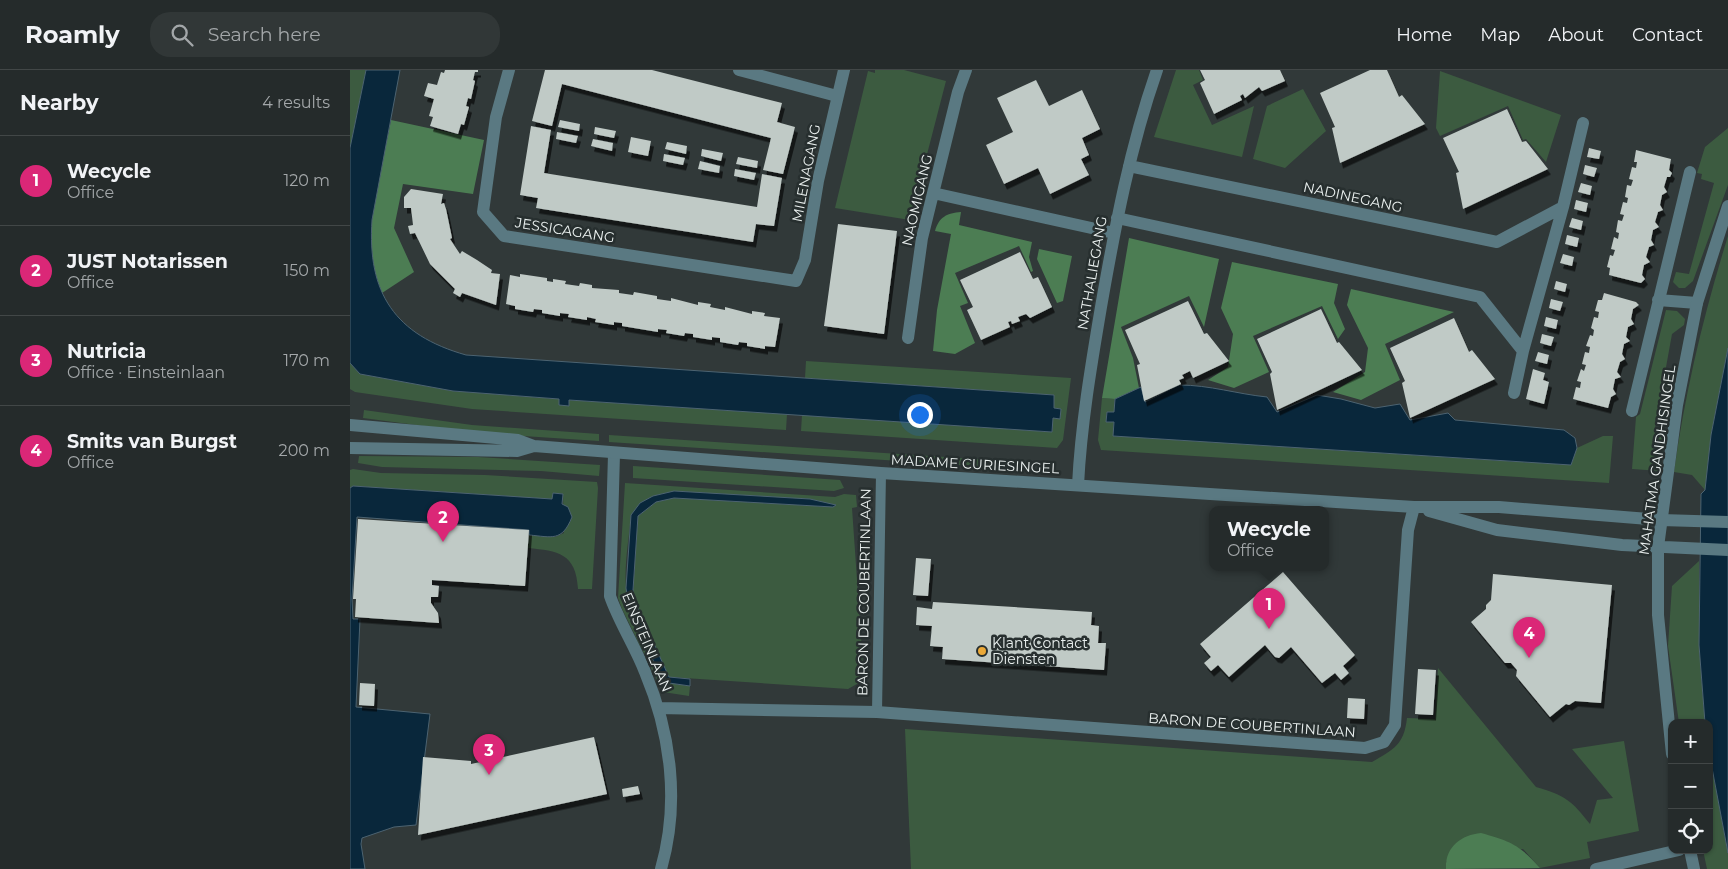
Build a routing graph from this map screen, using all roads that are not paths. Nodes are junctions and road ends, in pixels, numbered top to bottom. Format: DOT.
graph roads {
  1 [pos="510,70"];
  2 [pos="740,70"];
  3 [pos="844,70"];
  4 [pos="966,70"];
  5 [pos="1157,70"];
  6 [pos="837,96"];
  7 [pos="1583,123"];
  8 [pos="1130,166"];
  9 [pos="1690,172"];
  10 [pos="933,193"];
  11 [pos="1728,206"];
  12 [pos="1563,207"];
  13 [pos="1117,218"];
  14 [pos="1114,233"];
  15 [pos="796,282"];
  16 [pos="1658,300"];
  17 [pos="1697,302"];
  18 [pos="908,338"];
  19 [pos="1522,351"];
  20 [pos="1514,393"];
  21 [pos="1632,411"];
  22 [pos="350,425"];
  23 [pos="534,446"];
  24 [pos="350,448"];
  25 [pos="614,454"];
  26 [pos="880,473"];
  27 [pos="1078,485"];
  28 [pos="1414,507"];
  29 [pos="1661,520"];
  30 [pos="1728,522"];
  31 [pos="1658,547"];
  32 [pos="1728,550"];
  33 [pos="658,708"];
  34 [pos="877,712"];
  35 [pos="1668,719"];
  36 [pos="1668,853"];
  37 [pos="1691,854"];
  38 [pos="661,869"];
  39 [pos="1596,869"];
  40 [pos="1694,869"];
  1 -- 15 [label="street, JESSICAGANG"];
  2 -- 6 [label="street"];
  3 -- 6 [label="street, MILENAGANG"];
  4 -- 10 [label="street, NAOMIGANG"];
  5 -- 8 [label="street, NATHALIEGANG"];
  6 -- 15 [label="street, MILENAGANG"];
  7 -- 12 [label="street"];
  8 -- 12 [label="street, NADINEGANG"];
  8 -- 13 [label="street, NATHALIEGANG"];
  9 -- 16 [label="street, MAHATMA GANDHISINGEL"];
  10 -- 14 [label="street"];
  10 -- 18 [label="street, NAOMIGANG"];
  11 -- 17 [label="street, MAHATMA GANDHISINGEL"];
  12 -- 19 [label="street"];
  13 -- 14 [label="street, NATHALIEGANG"];
  13 -- 19 [label="street"];
  14 -- 27 [label="street, NATHALIEGANG"];
  16 -- 17 [label="street"];
  16 -- 21 [label="street, MAHATMA GANDHISINGEL"];
  17 -- 29 [label="street, MAHATMA GANDHISINGEL"];
  19 -- 20 [label="street"];
  22 -- 23 [label="street, MADAME CURIESINGEL"];
  23 -- 24 [label="street, MADAME CURIESINGEL"];
  23 -- 25 [label="street, MADAME CURIESINGEL"];
  25 -- 26 [label="street, MADAME CURIESINGEL"];
  25 -- 33 [label="street, EINSTEINLAAN"];
  26 -- 27 [label="street, MADAME CURIESINGEL"];
  26 -- 34 [label="lane, BARON DE COUBERTINLAAN"];
  27 -- 28 [label="street, MADAME CURIESINGEL"];
  28 -- 29 [label="street, MADAME CURIESINGEL"];
  28 -- 31 [label="street, MADAME CURIESINGEL"];
  28 -- 34 [label="street, BARON DE COUBERTINLAAN"];
  29 -- 30 [label="street, MADAME CURIESINGEL"];
  29 -- 31 [label="street, MAHATMA GANDHISINGEL"];
  31 -- 32 [label="street, MADAME CURIESINGEL"];
  31 -- 35 [label="street, MAHATMA GANDHISINGEL"];
  33 -- 34 [label="street, BARON DE COUBERTINLAAN"];
  33 -- 38 [label="street, EINSTEINLAAN"];
  36 -- 39 [label="street"];
  37 -- 40 [label="street"];
}
